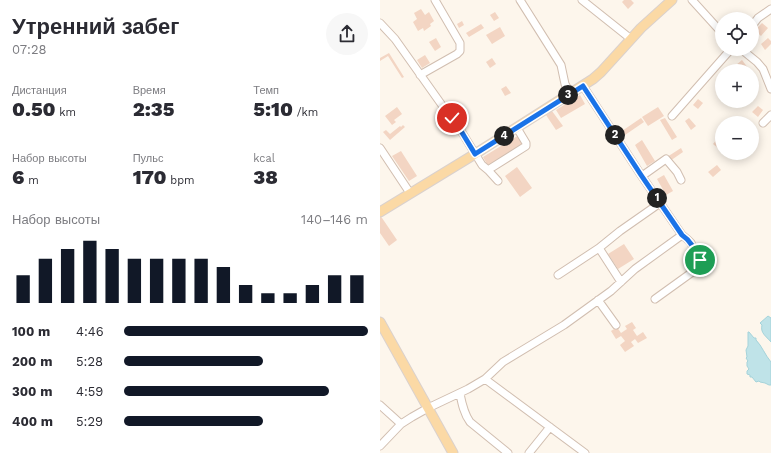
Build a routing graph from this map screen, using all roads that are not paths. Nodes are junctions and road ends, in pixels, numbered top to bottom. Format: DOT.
graph roads {
  1 [pos="435,0"];
  2 [pos="520,0"];
  3 [pos="582,0"];
  4 [pos="672,0"];
  5 [pos="692,0"];
  6 [pos="771,9"];
  7 [pos="759,17"];
  8 [pos="380,23"];
  9 [pos="715,25"];
  10 [pos="631,39"];
  11 [pos="725,56"];
  12 [pos="749,56"];
  13 [pos="420,75"];
  14 [pos="583,86"];
  15 [pos="771,89"];
  16 [pos="570,94"];
  17 [pos="771,115"];
  18 [pos="672,116"];
  19 [pos="763,123"];
  20 [pos="516,128"];
  21 [pos="380,148"];
  22 [pos="475,154"];
  23 [pos="488,170"];
  24 [pos="642,176"];
  25 [pos="680,180"];
  26 [pos="498,181"];
  27 [pos="410,193"];
  28 [pos="660,203"];
  29 [pos="380,212"];
  30 [pos="682,235"];
  31 [pos="599,248"];
  32 [pos="558,275"];
  33 [pos="621,282"];
  34 [pos="655,299"];
  35 [pos="598,300"];
  36 [pos="380,322"];
  37 [pos="616,325"];
  38 [pos="485,379"];
  39 [pos="460,394"];
  40 [pos="380,405"];
  41 [pos="428,408"];
  42 [pos="401,424"];
  43 [pos="550,427"];
  44 [pos="380,446"];
  45 [pos="453,453"];
  46 [pos="508,453"];
  47 [pos="529,453"];
  48 [pos="585,453"];
  1 -- 13 [label="street"];
  2 -- 16 [label="street"];
  3 -- 10 [label="street"];
  4 -- 10 [label="main road"];
  5 -- 9 [label="street"];
  6 -- 7 [label="street"];
  8 -- 13 [label="street"];
  10 -- 14 [label="main road"];
  11 -- 18 [label="street"];
  12 -- 15 [label="street"];
  13 -- 22 [label="street"];
  14 -- 16 [label="main road"];
  14 -- 24 [label="street"];
  16 -- 20 [label="main road"];
  17 -- 19 [label="street"];
  20 -- 22 [label="main road"];
  20 -- 23 [label="street"];
  21 -- 27 [label="street"];
  22 -- 23 [label="street"];
  22 -- 27 [label="main road"];
  23 -- 26 [label="street"];
  24 -- 25 [label="street"];
  24 -- 28 [label="street"];
  27 -- 29 [label="main road"];
  28 -- 30 [label="street"];
  28 -- 31 [label="street"];
  30 -- 33 [label="street"];
  30 -- 34 [label="street"];
  31 -- 32 [label="street"];
  31 -- 33 [label="street"];
  33 -- 35 [label="street"];
  35 -- 37 [label="street"];
  35 -- 38 [label="street"];
  36 -- 41 [label="main road"];
  38 -- 39 [label="street"];
  38 -- 43 [label="street"];
  39 -- 41 [label="street"];
  39 -- 46 [label="street"];
  40 -- 42 [label="street"];
  41 -- 42 [label="street"];
  41 -- 45 [label="main road"];
  42 -- 44 [label="street"];
  43 -- 47 [label="street"];
  43 -- 48 [label="street"];
}
